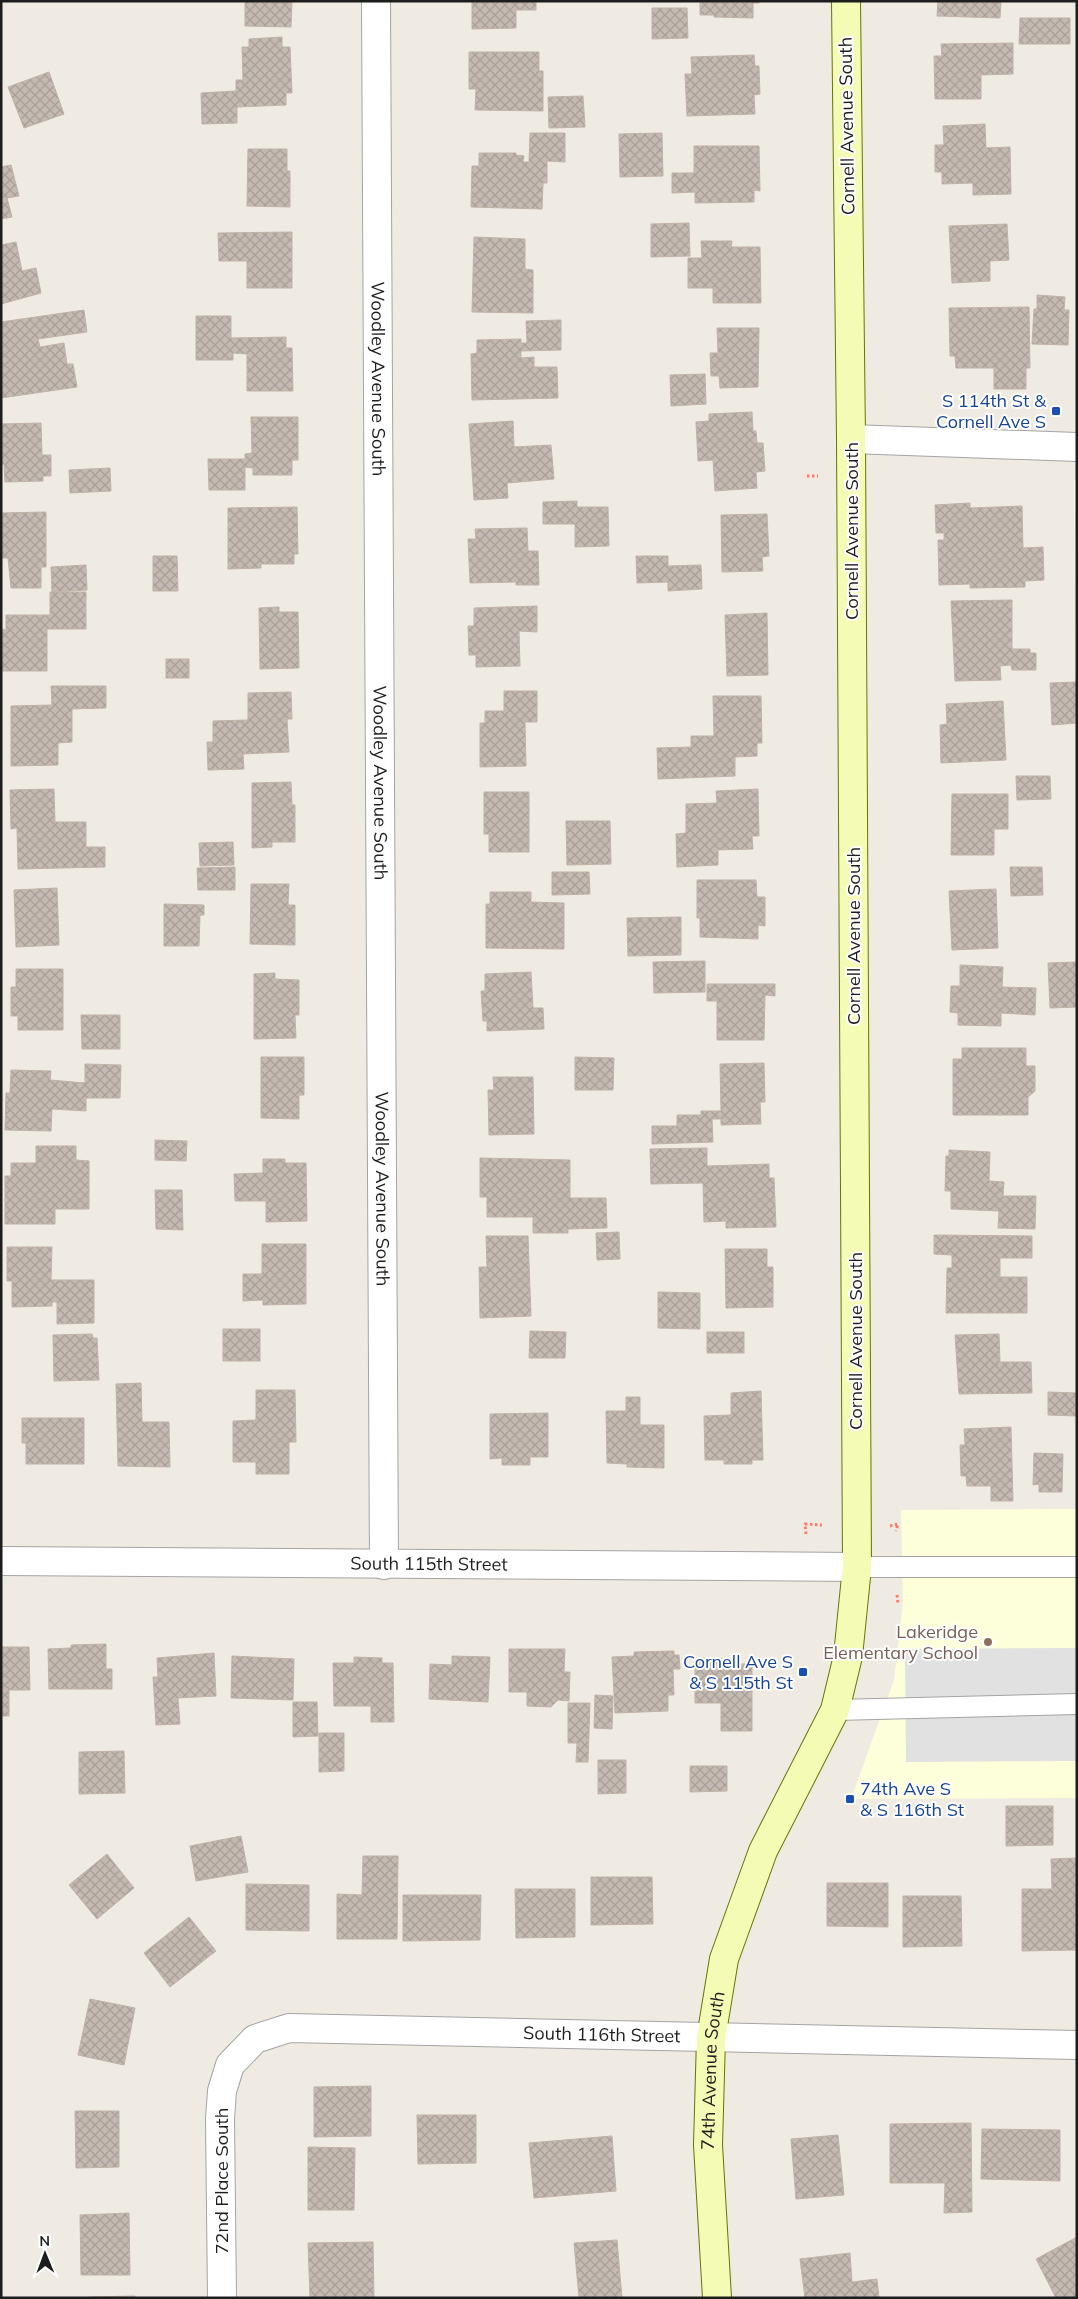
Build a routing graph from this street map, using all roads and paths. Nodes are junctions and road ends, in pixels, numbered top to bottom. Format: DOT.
graph roads {
  1 [pos="376,1"];
  2 [pos="846,1"];
  3 [pos="851,439"];
  4 [pos="1077,447"];
  5 [pos="808,476"];
  6 [pos="818,476"];
  7 [pos="822,1525"];
  8 [pos="890,1526"];
  9 [pos="896,1531"];
  10 [pos="806,1534"];
  11 [pos="1,1561"];
  12 [pos="384,1565"];
  13 [pos="857,1567"];
  14 [pos="1077,1567"];
  15 [pos="1077,1704"];
  16 [pos="835,1710"];
  17 [pos="763,1851"];
  18 [pos="711,2038"];
  19 [pos="1077,2045"];
  20 [pos="230,2065"];
  21 [pos="222,2298"];
  22 [pos="717,2298"];
  1 -- 12 [label="street, Woodley Avenue South"];
  2 -- 3 [label="street, Cornell Avenue South"];
  3 -- 4 [label="street"];
  3 -- 13 [label="street, Cornell Avenue South"];
  5 -- 6 [label="path"];
  7 -- 10 [label="path"];
  8 -- 9 [label="path"];
  11 -- 12 [label="street, South 115th Street"];
  12 -- 13 [label="street, South 115th Street"];
  13 -- 14 [label="lane"];
  13 -- 16 [label="street, Cornell Avenue South"];
  15 -- 16 [label="lane"];
  16 -- 17 [label="street, Cornell Avenue South"];
  17 -- 18 [label="street, 74th Avenue South"];
  18 -- 19 [label="street, South 116th Street"];
  18 -- 20 [label="street, South 116th Street"];
  18 -- 22 [label="street, 74th Avenue South"];
  20 -- 21 [label="street, 72nd Place South"];
}
